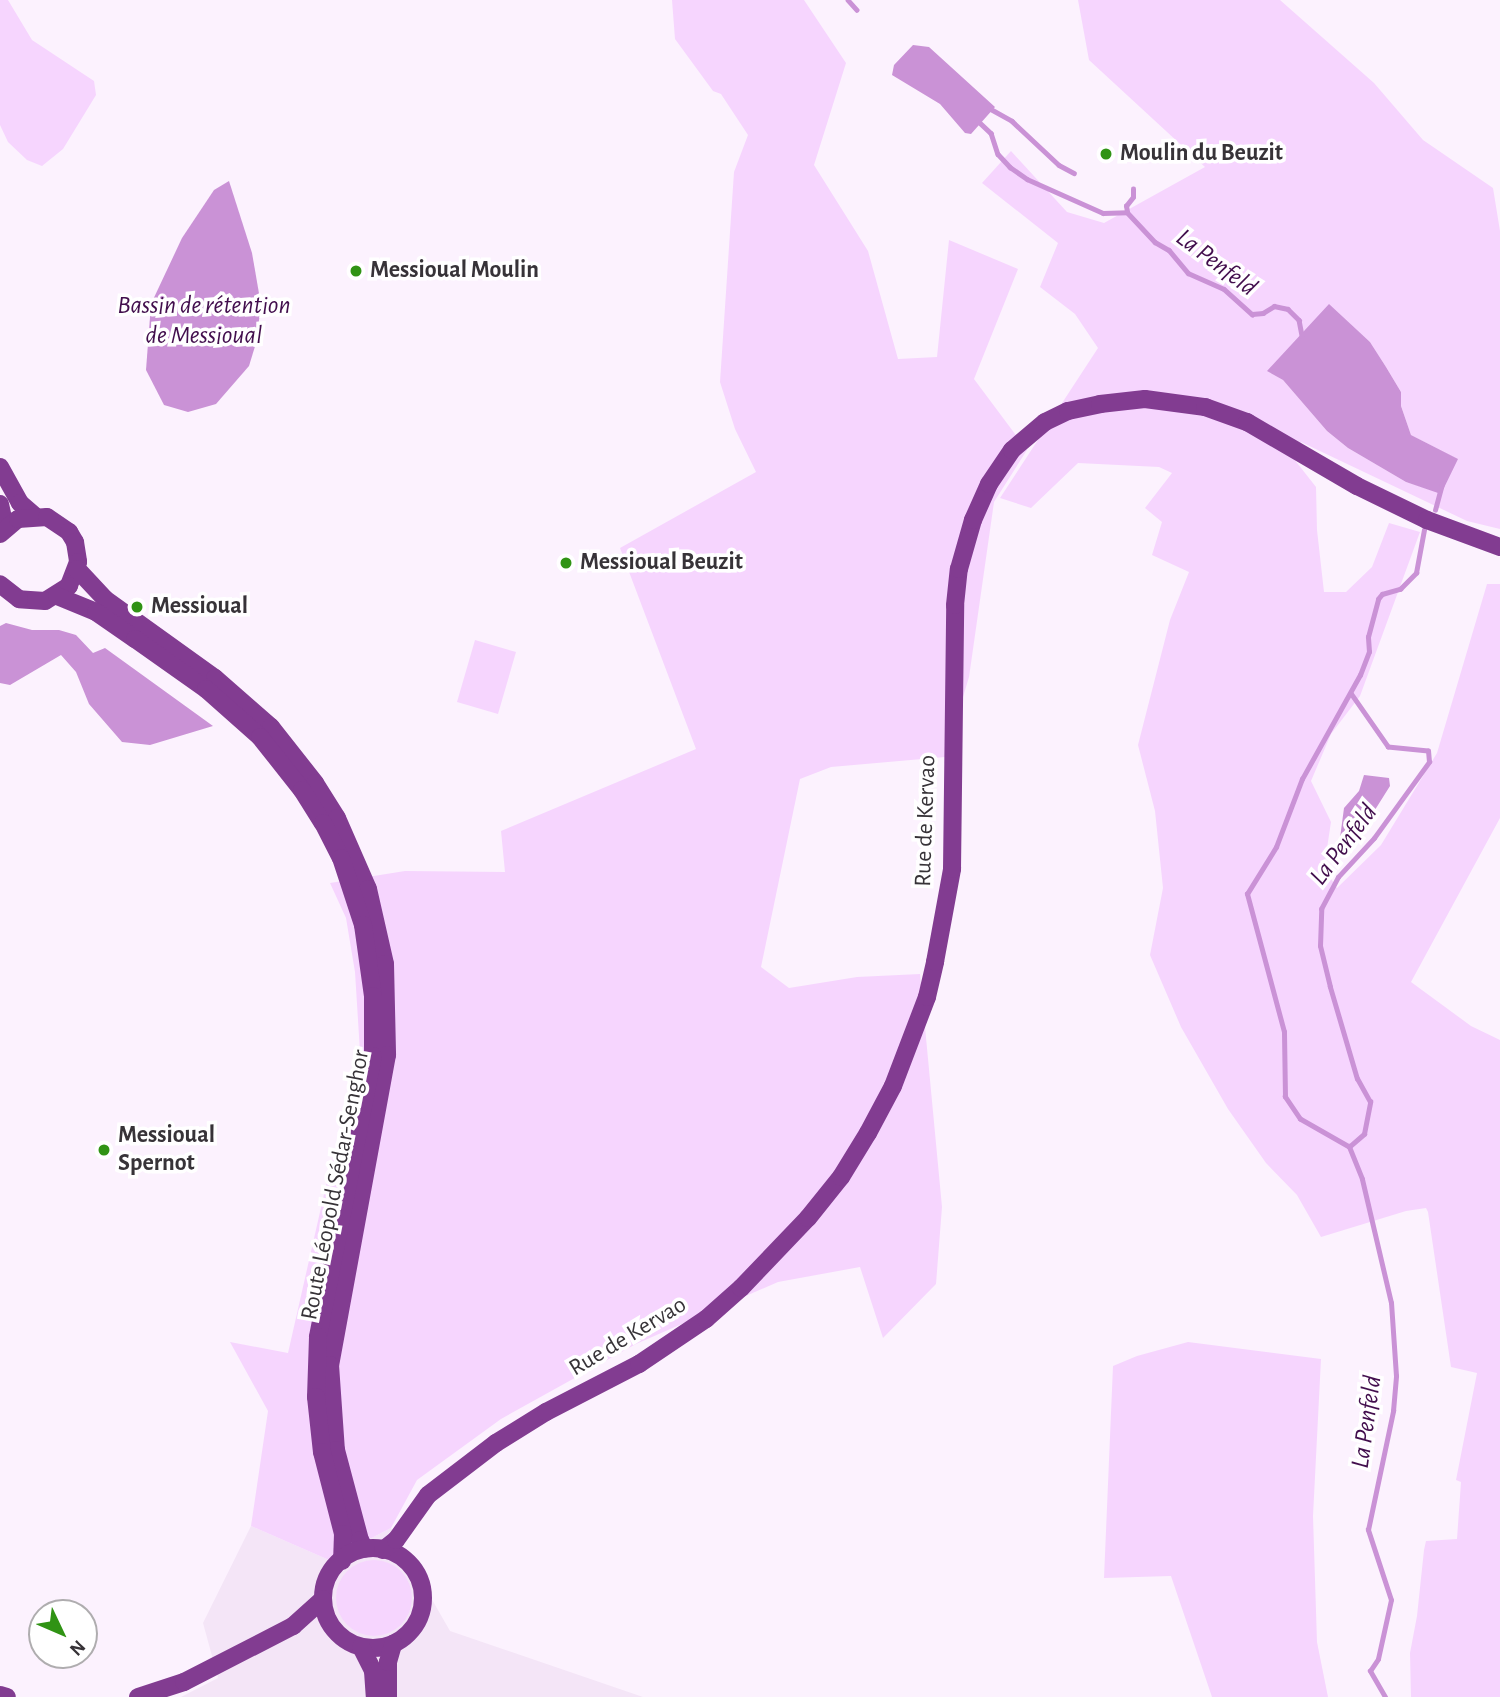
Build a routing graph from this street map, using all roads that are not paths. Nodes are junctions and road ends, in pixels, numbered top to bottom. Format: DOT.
graph roads {
  1 [pos="0,467"];
  2 [pos="0,504"];
  3 [pos="34,516"];
  4 [pos="2,531"];
  5 [pos="1500,547"];
  6 [pos="77,569"];
  7 [pos="0,584"];
  8 [pos="57,596"];
  9 [pos="415,1511"];
  10 [pos="374,1549"];
  11 [pos="342,1561"];
  12 [pos="408,1561"];
  13 [pos="323,1599"];
  14 [pos="293,1626"];
  15 [pos="333,1629"];
  16 [pos="393,1644"];
  17 [pos="361,1647"];
  18 [pos="0,1695"];
  19 [pos="7,1697"];
  20 [pos="138,1697"];
  21 [pos="375,1697"];
  22 [pos="388,1697"];
  1 -- 3 [label="main road"];
  2 -- 4 [label="main road"];
  3 -- 4 [label="main road"];
  3 -- 6 [label="main road"];
  5 -- 9 [label="main road, Rue de Kervao"];
  6 -- 8 [label="main road"];
  6 -- 10 [label="main road, Route Léopold Sédar-Senghor"];
  7 -- 8 [label="main road"];
  8 -- 11 [label="main road, Route Léopold Sédar-Senghor"];
  9 -- 10 [label="main road, Rue de Kervao"];
  9 -- 12 [label="main road"];
  10 -- 11 [label="main road"];
  10 -- 12 [label="main road"];
  11 -- 13 [label="main road"];
  12 -- 16 [label="main road"];
  13 -- 14 [label="main road"];
  13 -- 15 [label="main road"];
  14 -- 15 [label="main road"];
  14 -- 20 [label="main road"];
  15 -- 17 [label="main road"];
  16 -- 17 [label="main road"];
  16 -- 22 [label="main road"];
  17 -- 21 [label="main road"];
  18 -- 19 [label="main road"];
}
